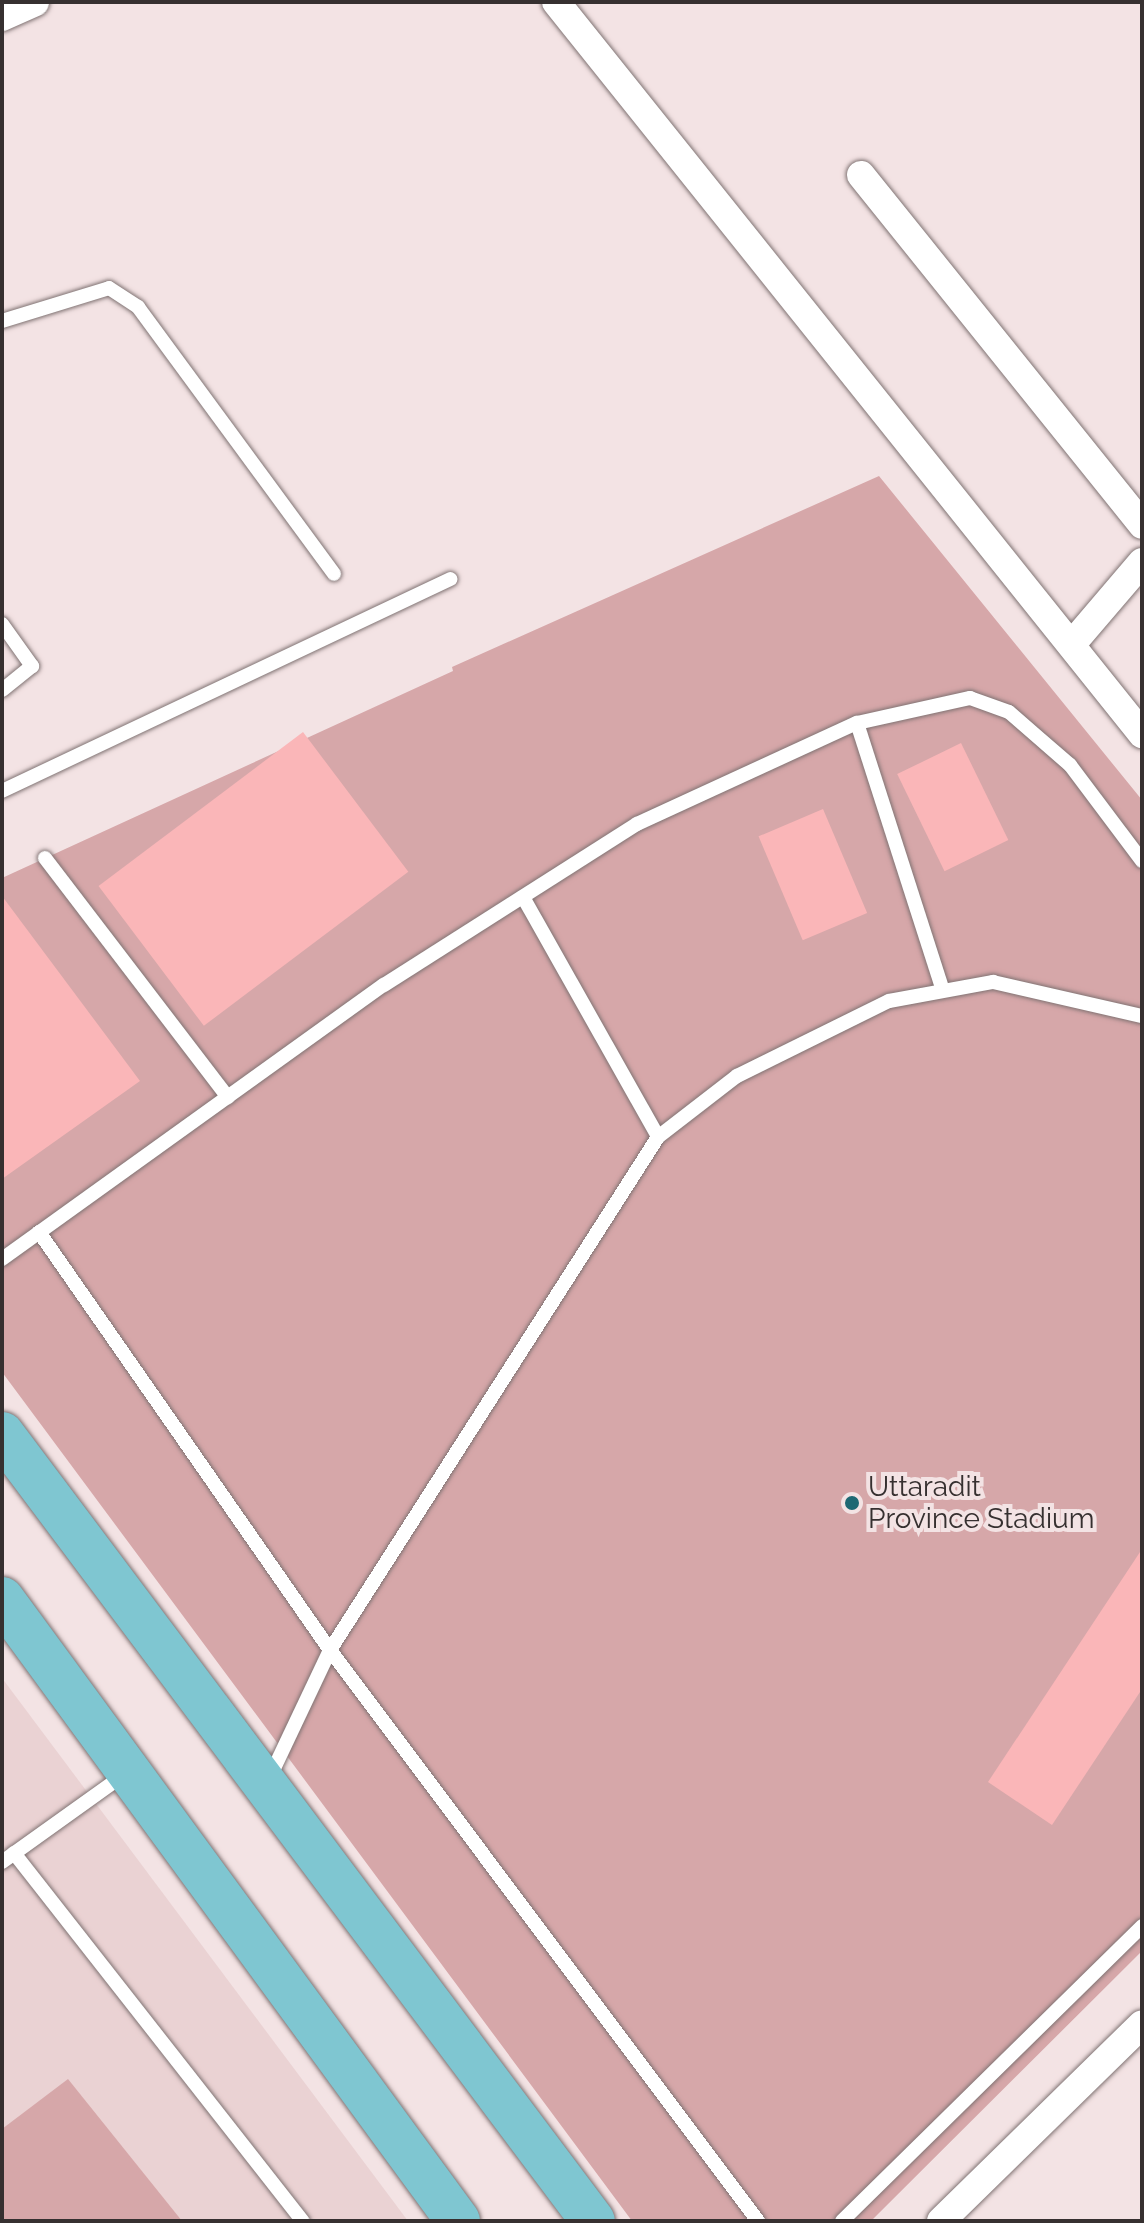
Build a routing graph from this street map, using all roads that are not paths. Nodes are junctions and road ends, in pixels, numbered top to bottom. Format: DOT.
graph roads {
  1 [pos="35,2"];
  2 [pos="556,2"];
  3 [pos="2,17"];
  4 [pos="861,175"];
  5 [pos="2,321"];
  6 [pos="1142,525"];
  7 [pos="1142,562"];
  8 [pos="334,574"];
  9 [pos="450,579"];
  10 [pos="2,624"];
  11 [pos="1072,644"];
  12 [pos="2,690"];
  13 [pos="857,723"];
  14 [pos="1142,734"];
  15 [pos="2,791"];
  16 [pos="45,858"];
  17 [pos="1142,861"];
  18 [pos="523,897"];
  19 [pos="943,991"];
  20 [pos="1142,1016"];
  21 [pos="228,1097"];
  22 [pos="658,1137"];
  23 [pos="39,1232"];
  24 [pos="2,1259"];
  25 [pos="2,1434"];
  26 [pos="2,1599"];
  27 [pos="330,1650"];
  28 [pos="130,1771"];
  29 [pos="267,1782"];
  30 [pos="8,1858"];
  31 [pos="1142,1926"];
  32 [pos="1142,2024"];
  33 [pos="303,2221"];
  34 [pos="458,2221"];
  35 [pos="593,2221"];
  36 [pos="758,2221"];
  37 [pos="842,2221"];
  38 [pos="941,2221"];
  1 -- 3 [label="street"];
  2 -- 11 [label="street"];
  4 -- 6 [label="street"];
  5 -- 8 [label="lane"];
  7 -- 11 [label="street"];
  9 -- 15 [label="lane"];
  10 -- 12 [label="lane"];
  11 -- 14 [label="street"];
  13 -- 17 [label="lane"];
  13 -- 18 [label="lane"];
  13 -- 19 [label="lane"];
  16 -- 21 [label="lane"];
  18 -- 21 [label="lane"];
  18 -- 22 [label="lane"];
  19 -- 20 [label="lane"];
  19 -- 22 [label="lane"];
  21 -- 23 [label="lane"];
  22 -- 27 [label="lane"];
  23 -- 24 [label="lane"];
  23 -- 27 [label="lane"];
  25 -- 29 [label="main road"];
  26 -- 28 [label="main road"];
  27 -- 29 [label="lane"];
  27 -- 36 [label="lane"];
  28 -- 30 [label="lane"];
  28 -- 34 [label="main road"];
  29 -- 35 [label="main road"];
  30 -- 33 [label="lane"];
  31 -- 37 [label="lane"];
  32 -- 38 [label="street"];
}
